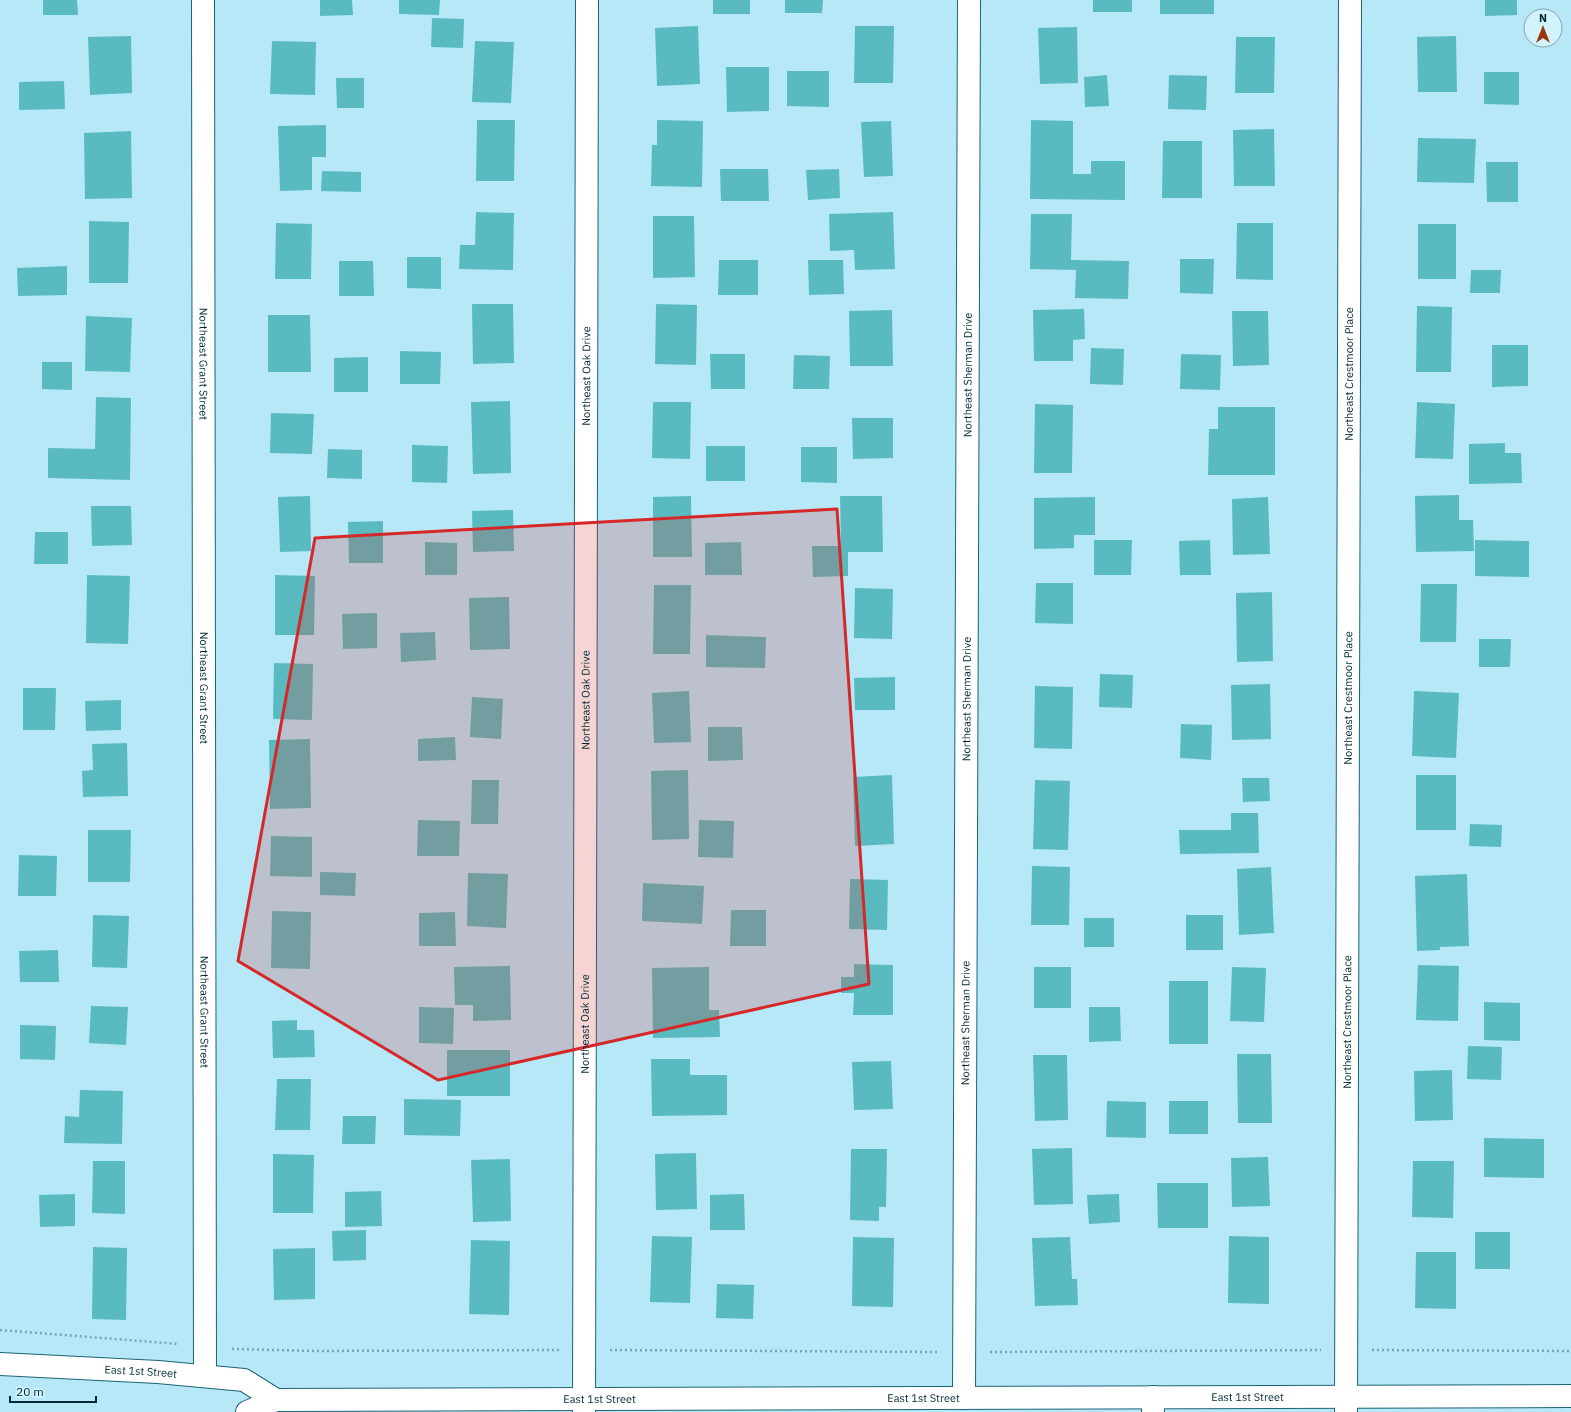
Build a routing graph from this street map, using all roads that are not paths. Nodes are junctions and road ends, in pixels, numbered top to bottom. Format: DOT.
graph roads {
  1 [pos="202,0"];
  2 [pos="587,0"];
  3 [pos="969,0"];
  4 [pos="1350,0"];
  5 [pos="0,1364"];
  6 [pos="205,1376"];
  7 [pos="1571,1396"];
  8 [pos="964,1398"];
  9 [pos="1346,1404"];
  10 [pos="859,1405"];
  11 [pos="1153,1405"];
  12 [pos="276,1406"];
  13 [pos="584,1406"];
  14 [pos="247,1412"];
  1 -- 6 [label="street, Northeast Grant Street"];
  2 -- 13 [label="street, Northeast Oak Drive"];
  3 -- 8 [label="street, Northeast Sherman Drive"];
  4 -- 9 [label="street, Northeast Crestmoor Place"];
  5 -- 6 [label="street, East 1st Street"];
  6 -- 12 [label="street, East 1st Street"];
  7 -- 9 [label="street, East 1st Street"];
  8 -- 10 [label="street, East 1st Street"];
  8 -- 11 [label="street, East 1st Street"];
  9 -- 11 [label="street, East 1st Street"];
  10 -- 13 [label="street, East 1st Street"];
  12 -- 13 [label="street, East 1st Street"];
  12 -- 14 [label="street, East 1st Street"];
}
